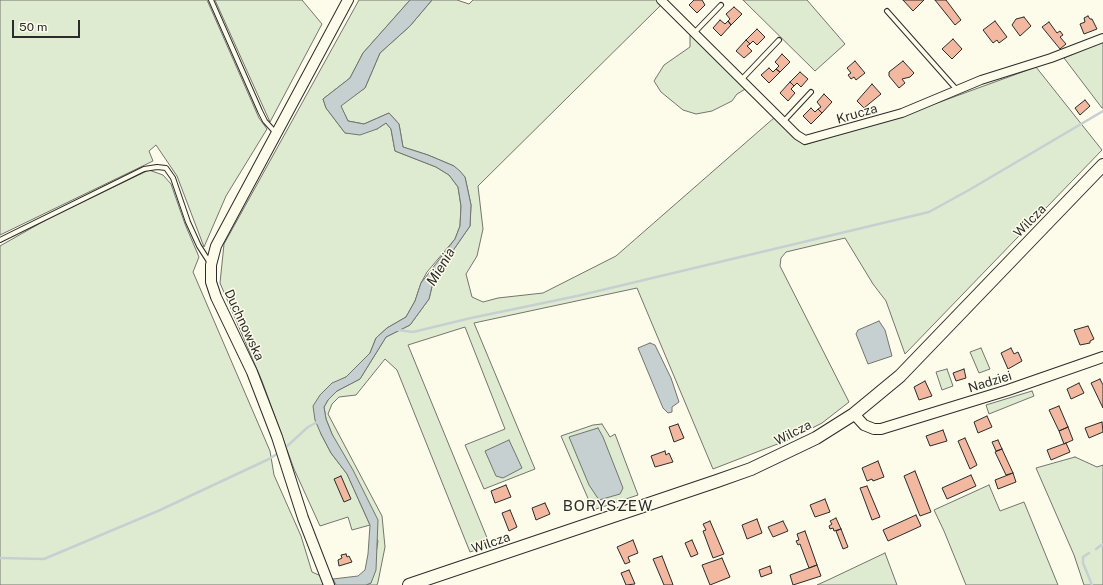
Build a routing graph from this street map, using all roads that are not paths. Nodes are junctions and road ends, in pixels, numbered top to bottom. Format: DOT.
graph roads {
  1 [pos="211,0"];
  2 [pos="348,0"];
  3 [pos="661,0"];
  4 [pos="721,5"];
  5 [pos="887,11"];
  6 [pos="694,32"];
  7 [pos="1103,38"];
  8 [pos="779,40"];
  9 [pos="742,79"];
  10 [pos="957,90"];
  11 [pos="811,92"];
  12 [pos="784,121"];
  13 [pos="276,132"];
  14 [pos="1103,165"];
  15 [pos="0,240"];
  16 [pos="211,265"];
  17 [pos="1103,357"];
  18 [pos="854,414"];
  19 [pos="328,582"];
  20 [pos="409,585"];
  1 -- 13 [label="lane"];
  2 -- 13 [label="street, Duchnowska"];
  3 -- 6 [label="street, Krucza"];
  4 -- 6 [label="lane"];
  5 -- 10 [label="lane"];
  6 -- 9 [label="street, Krucza"];
  7 -- 10 [label="street, Krucza"];
  8 -- 9 [label="lane"];
  9 -- 12 [label="street, Krucza"];
  10 -- 12 [label="street, Krucza"];
  11 -- 12 [label="lane"];
  13 -- 16 [label="street, Duchnowska"];
  14 -- 18 [label="main road, Wilcza"];
  15 -- 16 [label="lane"];
  16 -- 19 [label="street, Duchnowska"];
  17 -- 18 [label="street, Nadziei"];
  18 -- 20 [label="main road, Wilcza"];
}
